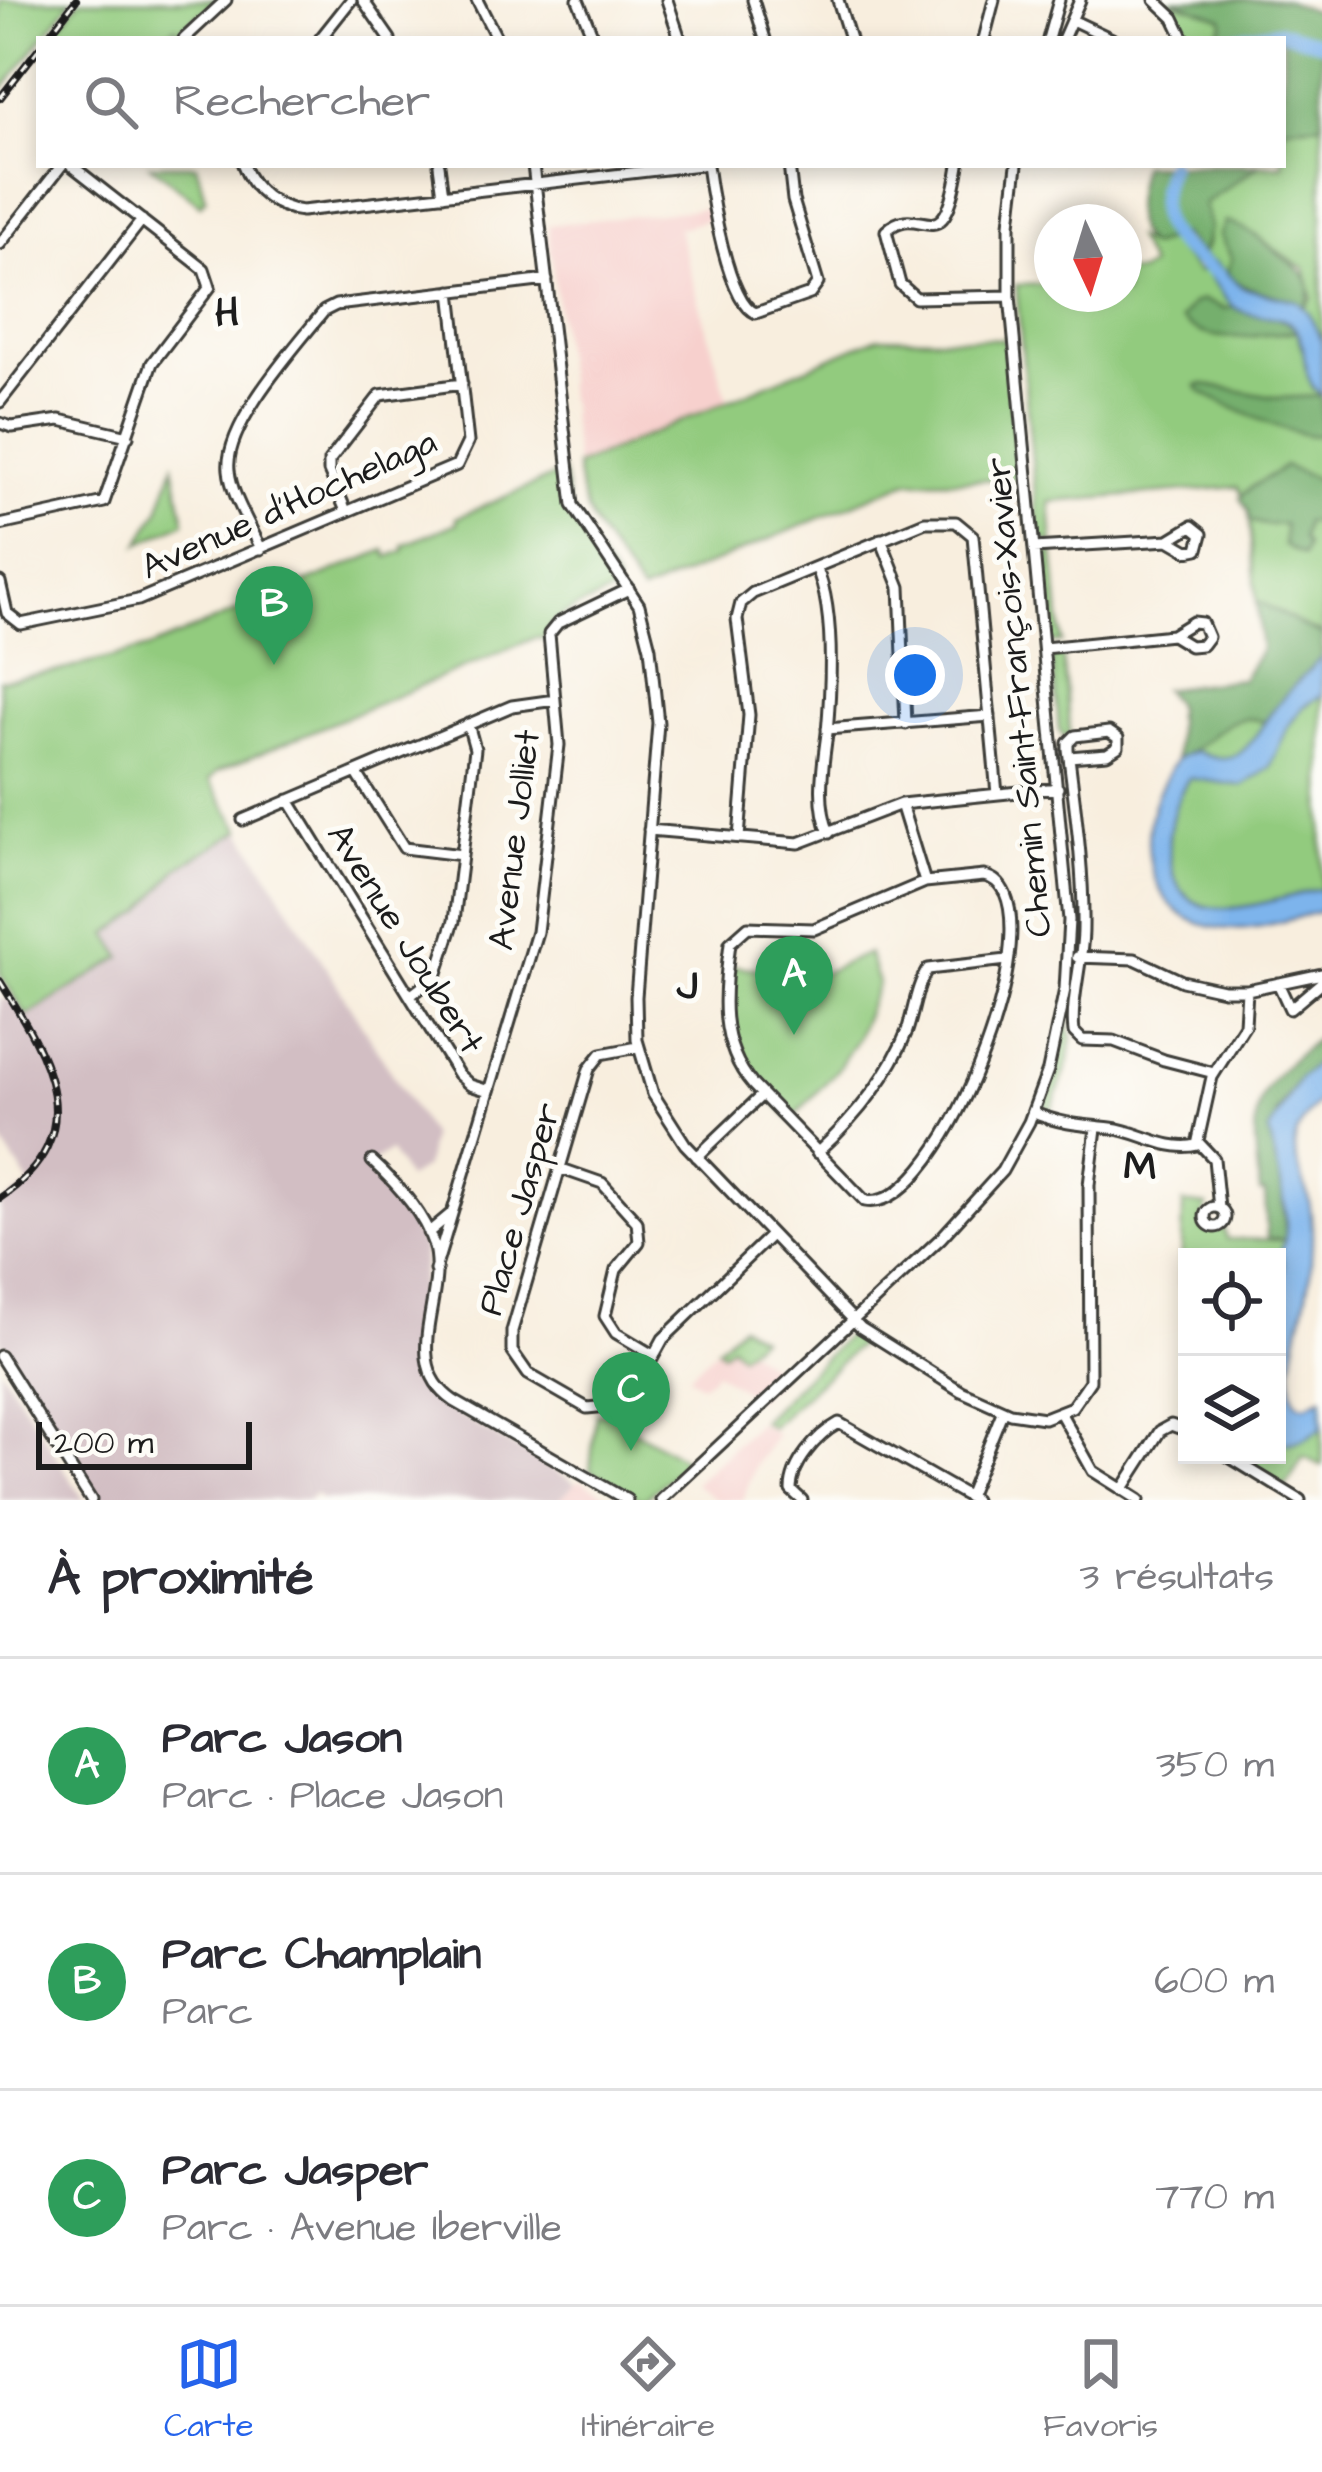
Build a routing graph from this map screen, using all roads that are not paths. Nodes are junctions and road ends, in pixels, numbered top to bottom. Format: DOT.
graph roads {
  1 [pos="226,0"];
  2 [pos="351,0"];
  3 [pos="363,0"];
  4 [pos="478,0"];
  5 [pos="578,0"];
  6 [pos="668,0"];
  7 [pos="753,0"];
  8 [pos="994,0"];
  9 [pos="1059,0"];
  10 [pos="1080,0"];
  11 [pos="1155,0"];
  12 [pos="842,1"];
  13 [pos="1072,20"];
  14 [pos="193,28"];
  15 [pos="178,36"];
  16 [pos="186,36"];
  17 [pos="322,36"];
  18 [pos="388,36"];
  19 [pos="496,36"];
  20 [pos="593,36"];
  21 [pos="679,36"];
  22 [pos="764,36"];
  23 [pos="849,36"];
  24 [pos="985,36"];
  25 [pos="1049,36"];
  26 [pos="1064,36"];
  27 [pos="1106,36"];
  28 [pos="1183,36"];
  29 [pos="60,168"];
  30 [pos="75,168"];
  31 [pos="245,168"];
  32 [pos="439,168"];
  33 [pos="533,168"];
  34 [pos="656,168"];
  35 [pos="705,168"];
  36 [pos="789,168"];
  37 [pos="958,168"];
  38 [pos="1017,168"];
  39 [pos="624,170"];
  40 [pos="536,185"];
  41 [pos="443,196"];
  42 [pos="142,220"];
  43 [pos="0,244"];
  44 [pos="547,280"];
  45 [pos="451,291"];
  46 [pos="1010,296"];
  47 [pos="462,384"];
  48 [pos="0,402"];
  49 [pos="0,424"];
  50 [pos="128,436"];
  51 [pos="346,512"];
  52 [pos="0,525"];
  53 [pos="881,539"];
  54 [pos="1169,540"];
  55 [pos="1034,548"];
  56 [pos="261,549"];
  57 [pos="816,567"];
  58 [pos="0,582"];
  59 [pos="629,589"];
  60 [pos="1172,635"];
  61 [pos="1044,648"];
  62 [pos="555,700"];
  63 [pos="990,716"];
  64 [pos="468,724"];
  65 [pos="905,724"];
  66 [pos="827,729"];
  67 [pos="1069,758"];
  68 [pos="356,772"];
  69 [pos="1058,788"];
  70 [pos="998,794"];
  71 [pos="289,800"];
  72 [pos="901,804"];
  73 [pos="243,820"];
  74 [pos="650,830"];
  75 [pos="829,833"];
  76 [pos="739,838"];
  77 [pos="462,855"];
  78 [pos="925,882"];
  79 [pos="1068,956"];
  80 [pos="1082,958"];
  81 [pos="1007,959"];
  82 [pos="1322,977"];
  83 [pos="1278,983"];
  84 [pos="1247,990"];
  85 [pos="410,996"];
  86 [pos="638,1047"];
  87 [pos="1214,1072"];
  88 [pos="489,1091"];
  89 [pos="762,1095"];
  90 [pos="1034,1113"];
  91 [pos="1096,1128"];
  92 [pos="1198,1143"];
  93 [pos="818,1153"];
  94 [pos="697,1157"];
  95 [pos="372,1161"];
  96 [pos="560,1168"];
  97 [pos="1219,1208"];
  98 [pos="454,1209"];
  99 [pos="428,1233"];
  100 [pos="771,1235"];
  101 [pos="435,1270"];
  102 [pos="853,1321"];
  103 [pos="653,1355"];
  104 [pos="0,1356"];
  105 [pos="1003,1410"];
  106 [pos="1061,1414"];
  107 [pos="1178,1428"];
  108 [pos="1241,1464"];
  109 [pos="1122,1490"];
  110 [pos="971,1498"];
  111 [pos="91,1500"];
  112 [pos="627,1500"];
  113 [pos="661,1500"];
  114 [pos="802,1500"];
  115 [pos="1139,1500"];
  116 [pos="1300,1500"];
  1 -- 14 [label="street"];
  2 -- 17 [label="street"];
  3 -- 18 [label="street"];
  4 -- 19 [label="street"];
  5 -- 20 [label="street"];
  6 -- 21 [label="street"];
  7 -- 22 [label="street"];
  8 -- 24 [label="street"];
  9 -- 25 [label="street"];
  10 -- 13 [label="street"];
  11 -- 28 [label="street"];
  12 -- 23 [label="street"];
  13 -- 26 [label="street"];
  13 -- 27 [label="street"];
  14 -- 15 [label="street"];
  14 -- 16 [label="street"];
  29 -- 43 [label="street"];
  30 -- 42 [label="street"];
  31 -- 41 [label="street"];
  32 -- 41 [label="street"];
  33 -- 40 [label="street"];
  34 -- 39 [label="street"];
  35 -- 36 [label="street"];
  37 -- 46 [label="street"];
  38 -- 46 [label="street, Chemin Saint-François-Xavier"];
  39 -- 40 [label="street"];
  40 -- 41 [label="street"];
  40 -- 44 [label="street"];
  42 -- 48 [label="street"];
  42 -- 50 [label="street"];
  44 -- 45 [label="street"];
  44 -- 59 [label="street"];
  45 -- 47 [label="street, Avenue d'Hochelaga"];
  45 -- 56 [label="street"];
  46 -- 55 [label="street, Chemin Saint-François-Xavier"];
  47 -- 51 [label="street, Avenue d'Hochelaga"];
  47 -- 51 [label="street"];
  49 -- 50 [label="street"];
  50 -- 52 [label="street"];
  51 -- 56 [label="street, Avenue d'Hochelaga"];
  53 -- 57 [label="street"];
  53 -- 63 [label="street"];
  53 -- 65 [label="street"];
  54 -- 55 [label="street"];
  55 -- 61 [label="street, Chemin Saint-François-Xavier"];
  56 -- 58 [label="street, Avenue d'Hochelaga"];
  57 -- 66 [label="street"];
  57 -- 76 [label="street"];
  59 -- 62 [label="street, Avenue Jolliet"];
  59 -- 74 [label="street"];
  60 -- 61 [label="street"];
  61 -- 69 [label="street, Chemin Saint-François-Xavier"];
  62 -- 64 [label="street, Avenue Joubert"];
  62 -- 88 [label="street, Avenue Jolliet"];
  63 -- 65 [label="street"];
  63 -- 70 [label="street"];
  64 -- 68 [label="street, Avenue Joubert"];
  64 -- 77 [label="street"];
  65 -- 66 [label="street"];
  66 -- 75 [label="street"];
  67 -- 67 [label="street"];
  67 -- 80 [label="street"];
  68 -- 71 [label="street, Avenue Joubert"];
  68 -- 77 [label="street"];
  69 -- 70 [label="street"];
  69 -- 79 [label="street, Chemin Saint-François-Xavier"];
  70 -- 72 [label="street"];
  71 -- 73 [label="street, Avenue Joubert"];
  71 -- 85 [label="street, Avenue Joubert"];
  72 -- 75 [label="street"];
  72 -- 78 [label="street"];
  74 -- 76 [label="street"];
  74 -- 86 [label="street"];
  75 -- 76 [label="street"];
  77 -- 85 [label="street"];
  78 -- 81 [label="street"];
  78 -- 89 [label="street"];
  79 -- 80 [label="street"];
  79 -- 90 [label="street, Chemin Saint-François-Xavier"];
  80 -- 84 [label="street"];
  80 -- 87 [label="street"];
  81 -- 93 [label="street"];
  81 -- 93 [label="street"];
  82 -- 83 [label="street"];
  82 -- 83 [label="street"];
  83 -- 84 [label="street"];
  84 -- 87 [label="street"];
  85 -- 88 [label="street, Avenue Joubert"];
  86 -- 94 [label="street"];
  86 -- 96 [label="street, Place Jasper"];
  87 -- 92 [label="street"];
  88 -- 98 [label="street, Avenue Jolliet"];
  89 -- 93 [label="street"];
  89 -- 94 [label="street"];
  90 -- 91 [label="street"];
  90 -- 102 [label="street, Chemin Saint-François-Xavier"];
  91 -- 92 [label="street"];
  91 -- 106 [label="street"];
  92 -- 97 [label="street"];
  94 -- 100 [label="street"];
  95 -- 99 [label="street"];
  96 -- 103 [label="street"];
  96 -- 103 [label="street, Place Jasper"];
  98 -- 99 [label="street"];
  98 -- 101 [label="street, Avenue Jolliet"];
  99 -- 101 [label="street"];
  100 -- 102 [label="street"];
  100 -- 103 [label="street, Place Jasper"];
  101 -- 112 [label="street"];
  102 -- 105 [label="street"];
  102 -- 113 [label="street, Chemin Saint-François-Xavier"];
  104 -- 111 [label="street"];
  105 -- 106 [label="street"];
  105 -- 110 [label="street"];
  106 -- 109 [label="street"];
  107 -- 109 [label="street"];
  108 -- 116 [label="street"];
  109 -- 115 [label="street"];
  110 -- 114 [label="street"];
}
